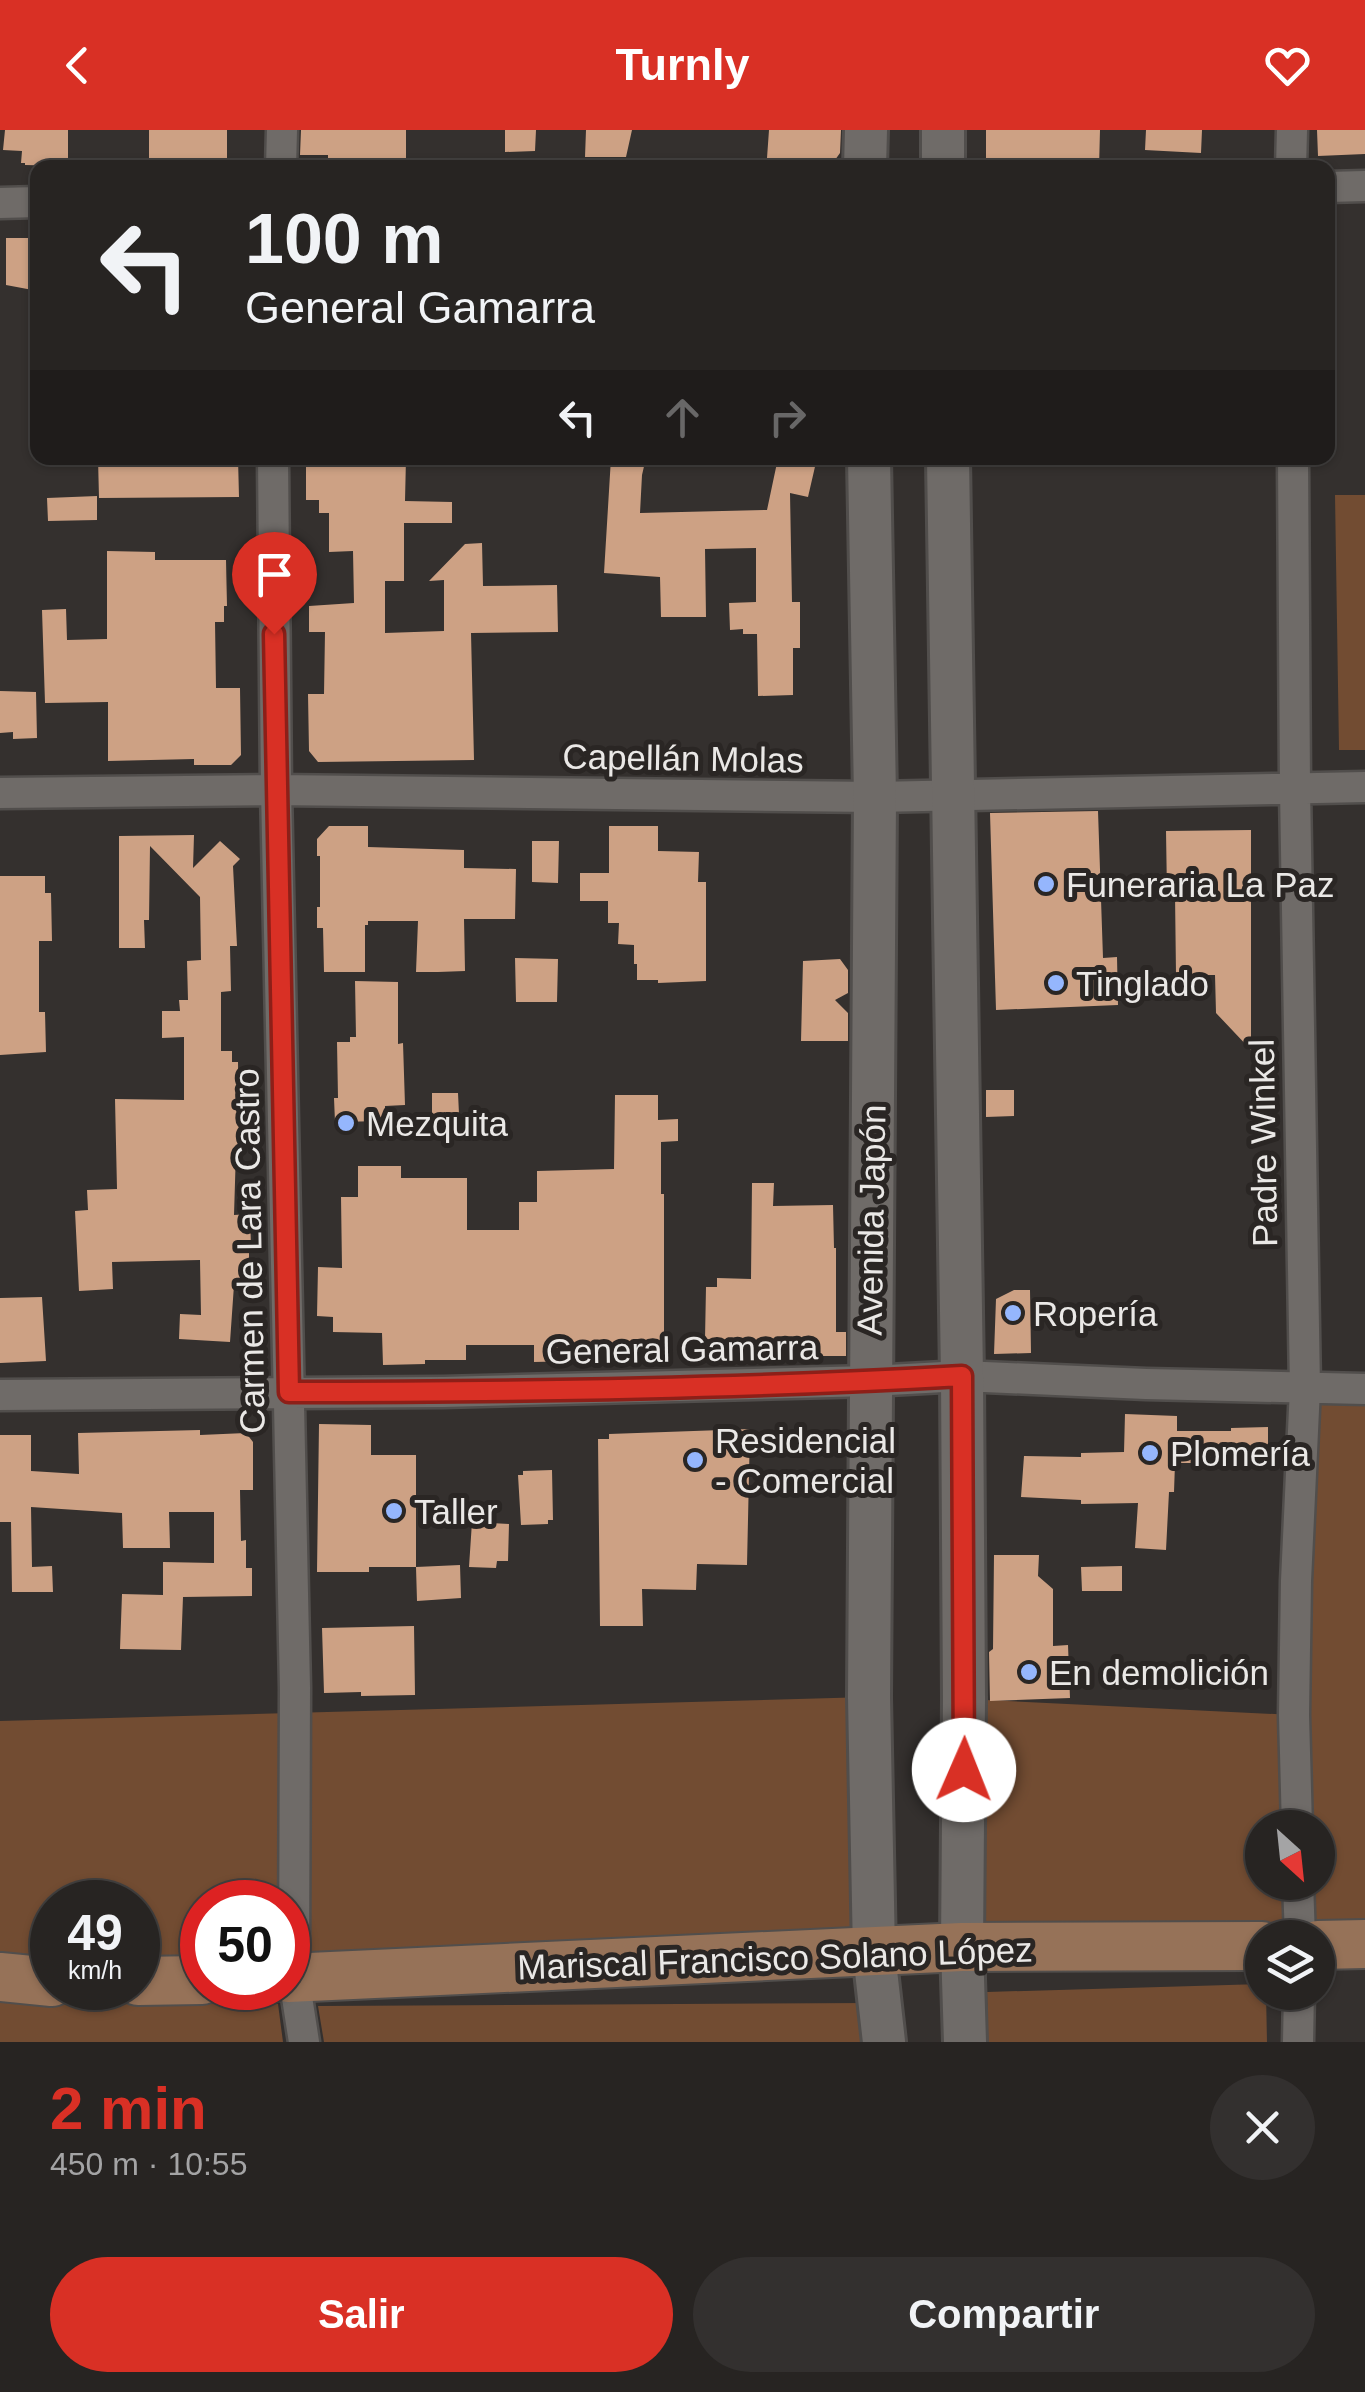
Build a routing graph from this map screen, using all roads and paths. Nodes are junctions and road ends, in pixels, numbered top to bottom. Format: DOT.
graph roads {
  1 [pos="282,130"];
  2 [pos="866,130"];
  3 [pos="943,130"];
  4 [pos="1292,130"];
  5 [pos="281,160"];
  6 [pos="865,160"];
  7 [pos="943,160"];
  8 [pos="1292,160"];
  9 [pos="1335,186"];
  10 [pos="1365,186"];
  11 [pos="30,202"];
  12 [pos="0,203"];
  13 [pos="272,465"];
  14 [pos="869,465"];
  15 [pos="948,465"];
  16 [pos="1293,465"];
  17 [pos="1365,787"];
  18 [pos="1295,789"];
  19 [pos="276,790"];
  20 [pos="0,794"];
  21 [pos="954,797"];
  22 [pos="875,798"];
  23 [pos="962,1376"];
  24 [pos="870,1381"];
  25 [pos="1304,1388"];
  26 [pos="1365,1389"];
  27 [pos="289,1392"];
  28 [pos="0,1394"];
  29 [pos="1297,1810"];
  30 [pos="292,1880"];
  31 [pos="1365,1944"];
  32 [pos="1335,1945"];
  33 [pos="1245,1946"];
  34 [pos="962,1947"];
  35 [pos="874,1953"];
  36 [pos="0,1977"];
  37 [pos="310,1977"];
  38 [pos="30,1980"];
  39 [pos="298,2010"];
  40 [pos="1299,2010"];
  41 [pos="304,2042"];
  42 [pos="884,2042"];
  43 [pos="965,2042"];
  44 [pos="1298,2042"];
  1 -- 5 [label="street"];
  2 -- 6 [label="main road"];
  3 -- 7 [label="main road"];
  4 -- 8 [label="street"];
  9 -- 10 [label="street"];
  11 -- 12 [label="street"];
  13 -- 19 [label="street, Carmen de Lara Castro"];
  14 -- 22 [label="main road, Avenida Japón"];
  15 -- 21 [label="main road"];
  16 -- 18 [label="street, Padre Winkel"];
  17 -- 18 [label="street, Capellán Molas"];
  18 -- 21 [label="street, Capellán Molas"];
  18 -- 25 [label="street, Padre Winkel"];
  19 -- 20 [label="street, Capellán Molas"];
  19 -- 22 [label="street, Capellán Molas"];
  19 -- 27 [label="street, Carmen de Lara Castro"];
  21 -- 22 [label="street, Capellán Molas"];
  21 -- 23 [label="main road"];
  22 -- 24 [label="main road, Avenida Japón"];
  23 -- 24 [label="street, General Gamarra"];
  23 -- 25 [label="street, General Gamarra"];
  23 -- 34 [label="main road"];
  24 -- 27 [label="street, General Gamarra"];
  24 -- 35 [label="main road, Avenida Japón"];
  25 -- 26 [label="street, General Gamarra"];
  25 -- 29 [label="street, Padre Winkel"];
  27 -- 28 [label="street, General Gamarra"];
  27 -- 30 [label="street, Carmen de Lara Castro"];
  31 -- 32 [label="main road"];
  33 -- 34 [label="main road, Mariscal Francisco Solano López"];
  34 -- 35 [label="main road, Mariscal Francisco Solano López"];
  34 -- 43 [label="main road"];
  35 -- 37 [label="main road, Mariscal Francisco Solano López"];
  35 -- 42 [label="main road, Avenida Japón"];
  36 -- 38 [label="main road"];
  39 -- 41 [label="street, Carmen de Lara Castro"];
  40 -- 44 [label="street"];
}
